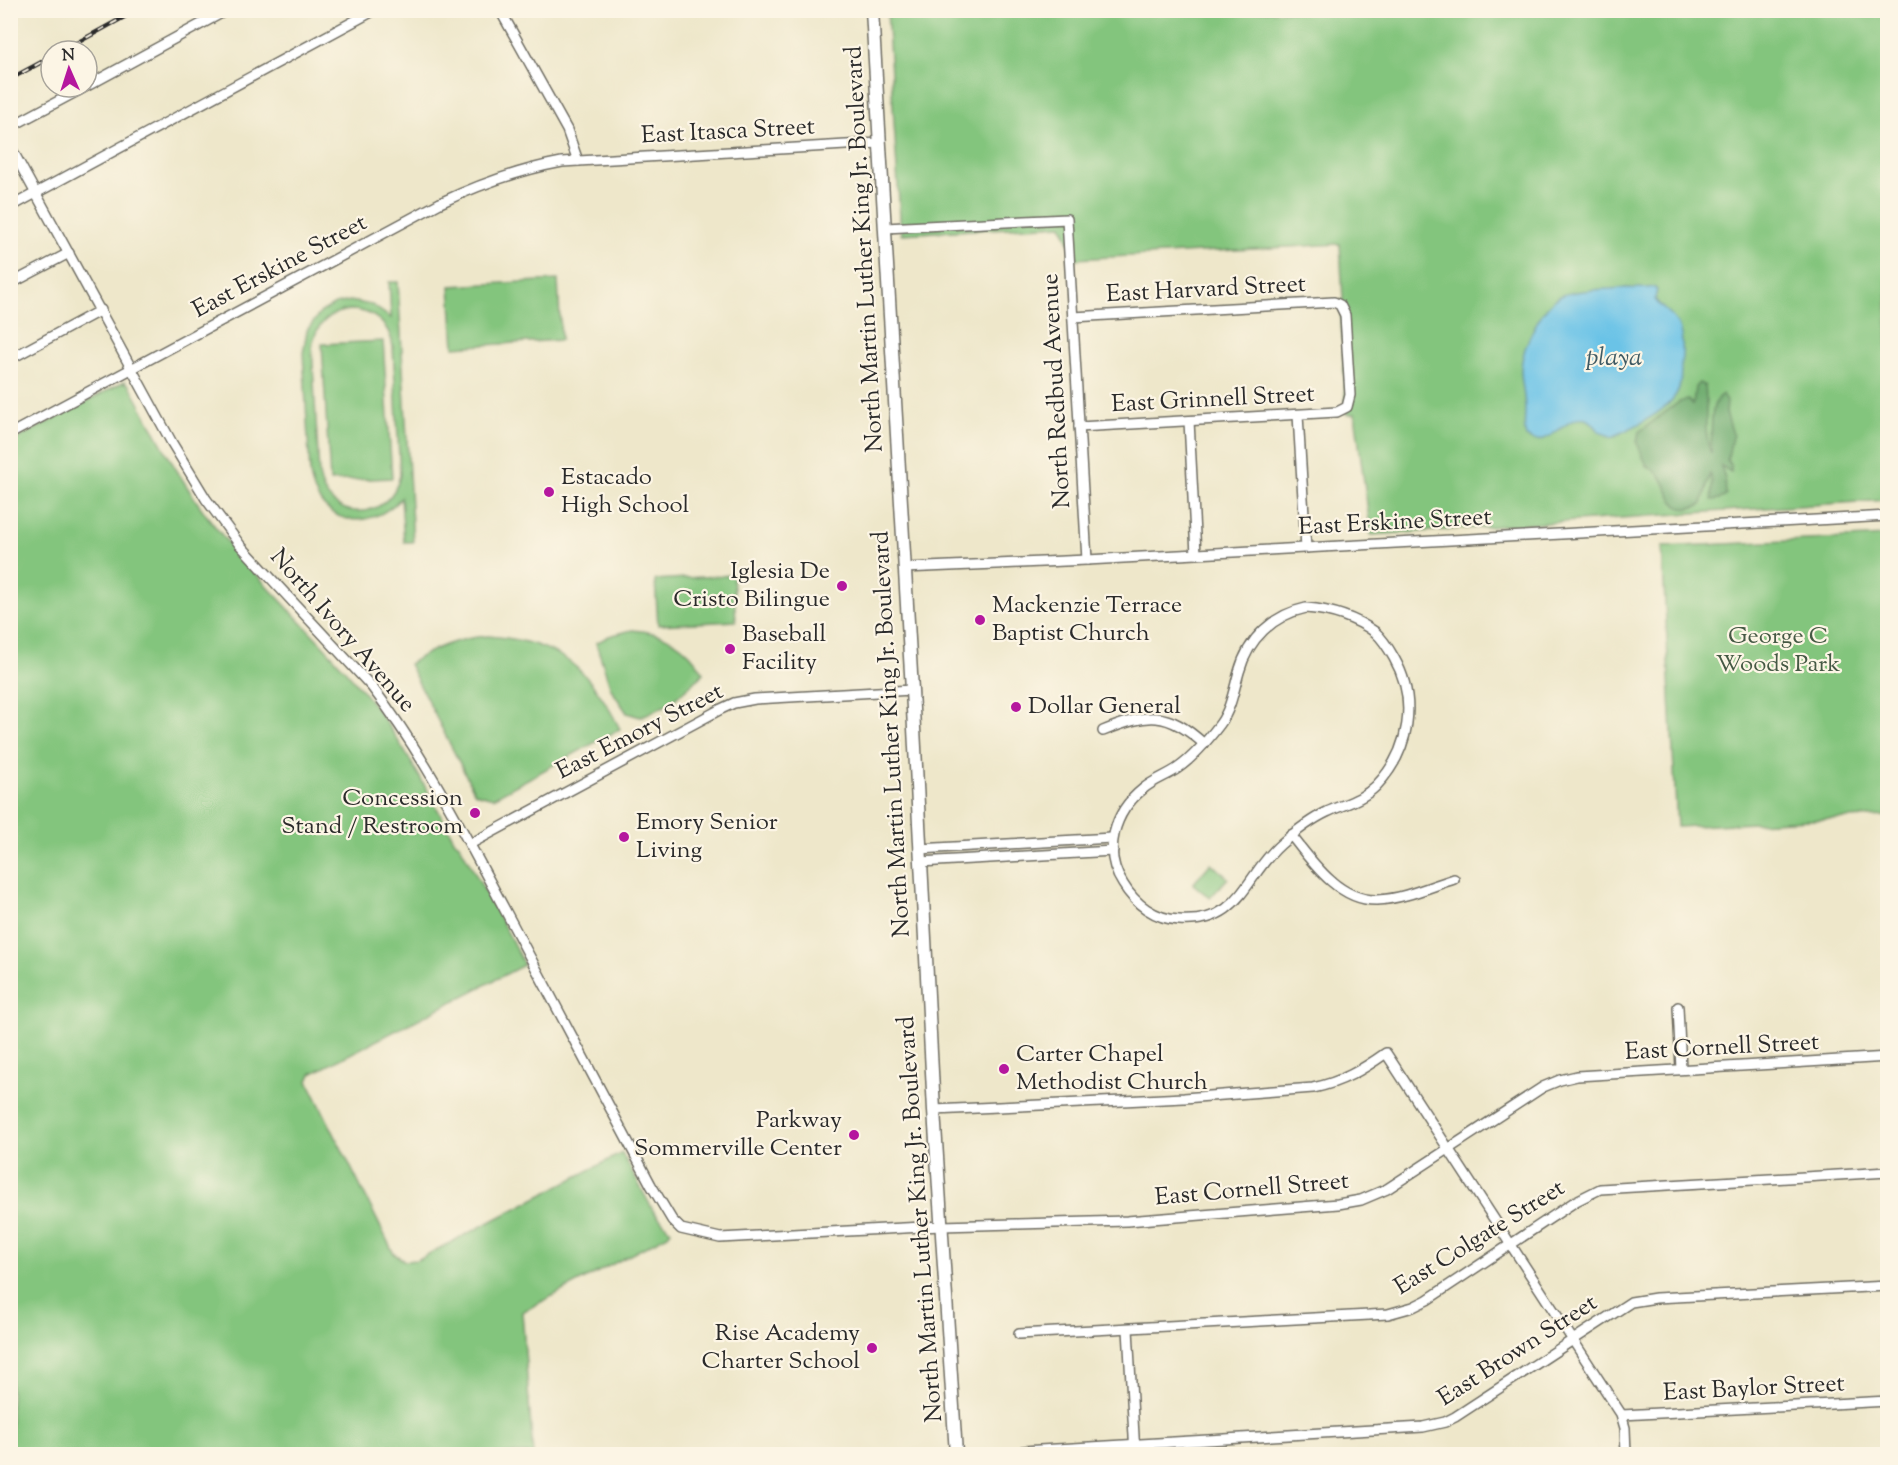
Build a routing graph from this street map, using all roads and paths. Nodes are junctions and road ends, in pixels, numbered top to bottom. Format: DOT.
graph roads {
  1 [pos="227,10"];
  2 [pos="375,10"];
  3 [pos="500,10"];
  4 [pos="872,10"];
  5 [pos="99,79"];
  6 [pos="62,99"];
  7 [pos="10,127"];
  8 [pos="879,143"];
  9 [pos="10,146"];
  10 [pos="579,161"];
  11 [pos="36,193"];
  12 [pos="10,207"];
  13 [pos="885,228"];
  14 [pos="69,253"];
  15 [pos="10,284"];
  16 [pos="100,310"];
  17 [pos="1073,317"];
  18 [pos="10,359"];
  19 [pos="132,368"];
  20 [pos="1347,407"];
  21 [pos="1298,415"];
  22 [pos="1189,421"];
  23 [pos="1079,427"];
  24 [pos="10,434"];
  25 [pos="1887,516"];
  26 [pos="1306,548"];
  27 [pos="1196,554"];
  28 [pos="1087,560"];
  29 [pos="904,568"];
  30 [pos="912,690"];
  31 [pos="1103,731"];
  32 [pos="1204,744"];
  33 [pos="1291,835"];
  34 [pos="1112,838"];
  35 [pos="470,844"];
  36 [pos="920,849"];
  37 [pos="1113,851"];
  38 [pos="920,862"];
  39 [pos="1454,879"];
  40 [pos="1678,1007"];
  41 [pos="1887,1058"];
  42 [pos="1681,1070"];
  43 [pos="934,1110"];
  44 [pos="1449,1149"];
  45 [pos="633,1150"];
  46 [pos="1887,1172"];
  47 [pos="941,1226"];
  48 [pos="1511,1244"];
  49 [pos="1887,1286"];
  50 [pos="1128,1329"];
  51 [pos="1019,1334"];
  52 [pos="1574,1339"];
  53 [pos="1887,1401"];
  54 [pos="1622,1415"];
  55 [pos="1134,1444"];
  56 [pos="1023,1451"];
  57 [pos="956,1455"];
  58 [pos="1135,1455"];
  59 [pos="1626,1455"];
  1 -- 5 [label="street"];
  2 -- 11 [label="street"];
  3 -- 10 [label="street"];
  4 -- 8 [label="main road, North Martin Luther King Jr. Boulevard"];
  6 -- 7 [label="street"];
  8 -- 10 [label="street, East Itasca Street"];
  8 -- 13 [label="main road, North Martin Luther King Jr. Boulevard"];
  9 -- 11 [label="street, North Ivory Avenue"];
  10 -- 19 [label="street, East Erskine Street"];
  11 -- 12 [label="street"];
  11 -- 14 [label="street, North Ivory Avenue"];
  13 -- 17 [label="street, North Redbud Avenue"];
  13 -- 29 [label="main road, North Martin Luther King Jr. Boulevard"];
  14 -- 15 [label="street"];
  14 -- 16 [label="street, North Ivory Avenue"];
  16 -- 18 [label="street"];
  16 -- 19 [label="street, North Ivory Avenue"];
  17 -- 20 [label="street, East Harvard Street"];
  17 -- 23 [label="street, North Redbud Avenue"];
  19 -- 24 [label="street, East Erskine Street"];
  19 -- 35 [label="street, North Ivory Avenue"];
  20 -- 21 [label="street, East Grinnell Street"];
  21 -- 22 [label="street, East Grinnell Street"];
  21 -- 26 [label="street"];
  22 -- 23 [label="street, East Grinnell Street"];
  22 -- 27 [label="street"];
  23 -- 28 [label="street, North Redbud Avenue"];
  25 -- 26 [label="street, East Erskine Street"];
  26 -- 27 [label="street, East Erskine Street"];
  27 -- 28 [label="street, East Erskine Street"];
  28 -- 29 [label="street, East Erskine Street"];
  29 -- 30 [label="main road, North Martin Luther King Jr. Boulevard"];
  30 -- 35 [label="street, East Emory Street"];
  30 -- 36 [label="main road, North Martin Luther King Jr. Boulevard"];
  31 -- 32 [label="street"];
  32 -- 33 [label="street"];
  32 -- 34 [label="street"];
  33 -- 37 [label="street"];
  33 -- 39 [label="street"];
  34 -- 36 [label="street"];
  34 -- 37 [label="street"];
  35 -- 45 [label="street, North Ivory Avenue"];
  36 -- 38 [label="main road, North Martin Luther King Jr. Boulevard"];
  37 -- 38 [label="street"];
  38 -- 43 [label="main road, North Martin Luther King Jr. Boulevard"];
  40 -- 42 [label="street"];
  41 -- 42 [label="street, East Cornell Street"];
  42 -- 44 [label="street, East Cornell Street"];
  43 -- 44 [label="street"];
  43 -- 47 [label="main road, North Martin Luther King Jr. Boulevard"];
  44 -- 47 [label="street, East Cornell Street"];
  44 -- 48 [label="street"];
  45 -- 47 [label="street, East Cornell Street"];
  46 -- 48 [label="street, East Colgate Street"];
  47 -- 57 [label="main road, North Martin Luther King Jr. Boulevard"];
  48 -- 50 [label="street, East Colgate Street"];
  48 -- 52 [label="street"];
  49 -- 52 [label="street, East Brown Street"];
  50 -- 51 [label="street, East Colgate Street"];
  50 -- 55 [label="street"];
  52 -- 54 [label="street"];
  52 -- 55 [label="street, East Brown Street"];
  53 -- 54 [label="street, East Baylor Street"];
  54 -- 59 [label="street"];
  55 -- 56 [label="street, East Brown Street"];
  55 -- 58 [label="street"];
}
